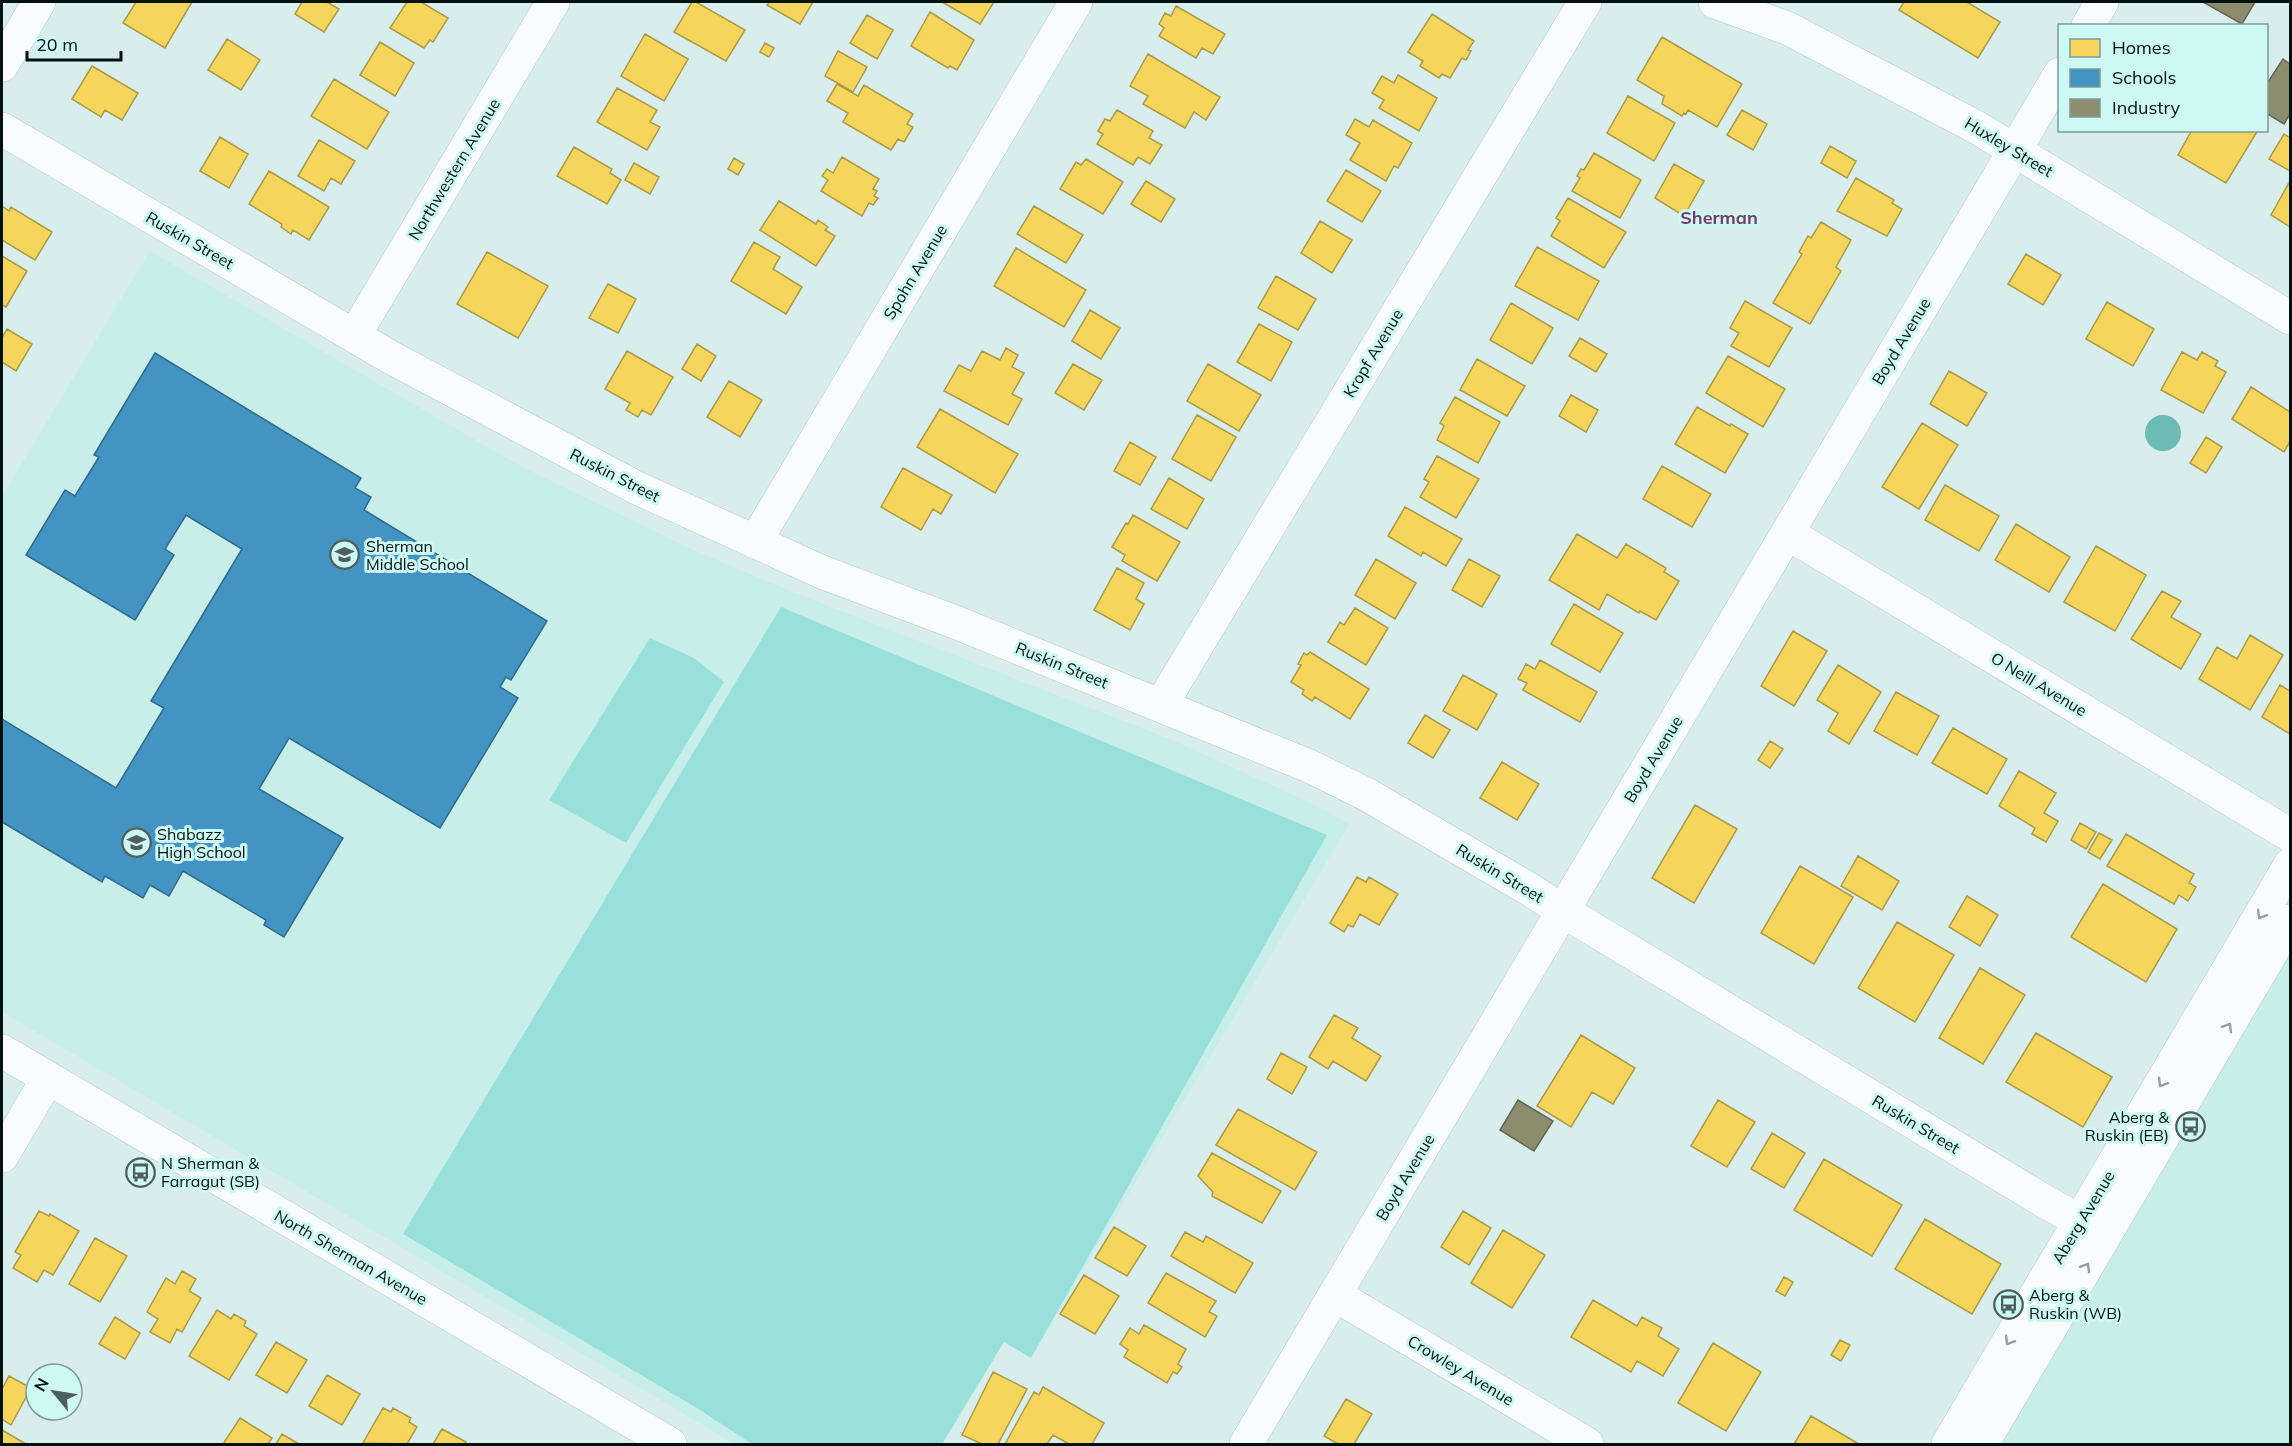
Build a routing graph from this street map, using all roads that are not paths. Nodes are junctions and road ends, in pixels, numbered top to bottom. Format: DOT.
graph roads {
  1 [pos="39,2"];
  2 [pos="553,2"];
  3 [pos="1076,2"];
  4 [pos="1585,2"];
  5 [pos="1715,2"];
  6 [pos="2102,2"];
  7 [pos="2089,24"];
  8 [pos="2,65"];
  9 [pos="2058,77"];
  10 [pos="2,129"];
  11 [pos="2014,150"];
  12 [pos="2290,318"];
  13 [pos="354,336"];
  14 [pos="1787,533"];
  15 [pos="755,542"];
  16 [pos="1161,705"];
  17 [pos="2290,835"];
  18 [pos="2290,865"];
  19 [pos="1563,911"];
  20 [pos="2290,921"];
  21 [pos="2,1051"];
  22 [pos="48,1078"];
  23 [pos="2,1156"];
  24 [pos="2093,1228"];
  25 [pos="1335,1295"];
  26 [pos="635,1436"];
  27 [pos="670,1444"];
  28 [pos="1246,1444"];
  29 [pos="1587,1444"];
  30 [pos="1948,1444"];
  31 [pos="1982,1444"];
  1 -- 8 [label="street"];
  2 -- 13 [label="street, Northwestern Avenue"];
  3 -- 15 [label="street, Spohn Avenue"];
  4 -- 16 [label="street, Kropf Avenue"];
  5 -- 11 [label="street, Huxley Street"];
  6 -- 7 [label="street"];
  9 -- 11 [label="street, Boyd Avenue"];
  10 -- 13 [label="street, Ruskin Street"];
  11 -- 12 [label="street, Huxley Street"];
  11 -- 14 [label="street, Boyd Avenue"];
  13 -- 15 [label="street, Ruskin Street"];
  14 -- 17 [label="street, O Neill Avenue"];
  14 -- 19 [label="street, Boyd Avenue"];
  15 -- 16 [label="street, Ruskin Street"];
  16 -- 19 [label="street, Ruskin Street"];
  18 -- 24 [label="street, Aberg Avenue, one-way"];
  19 -- 24 [label="street, Ruskin Street"];
  19 -- 25 [label="street, Boyd Avenue"];
  24 -- 20 [label="street, Aberg Avenue, one-way"];
  21 -- 22 [label="street, North Sherman Avenue"];
  22 -- 23 [label="street"];
  22 -- 26 [label="street, North Sherman Avenue"];
  24 -- 30 [label="street, Aberg Avenue, one-way"];
  31 -- 24 [label="street, Aberg Avenue, one-way"];
  25 -- 28 [label="street, Boyd Avenue"];
  25 -- 29 [label="street, Crowley Avenue"];
  26 -- 27 [label="street, North Sherman Avenue"];
}
